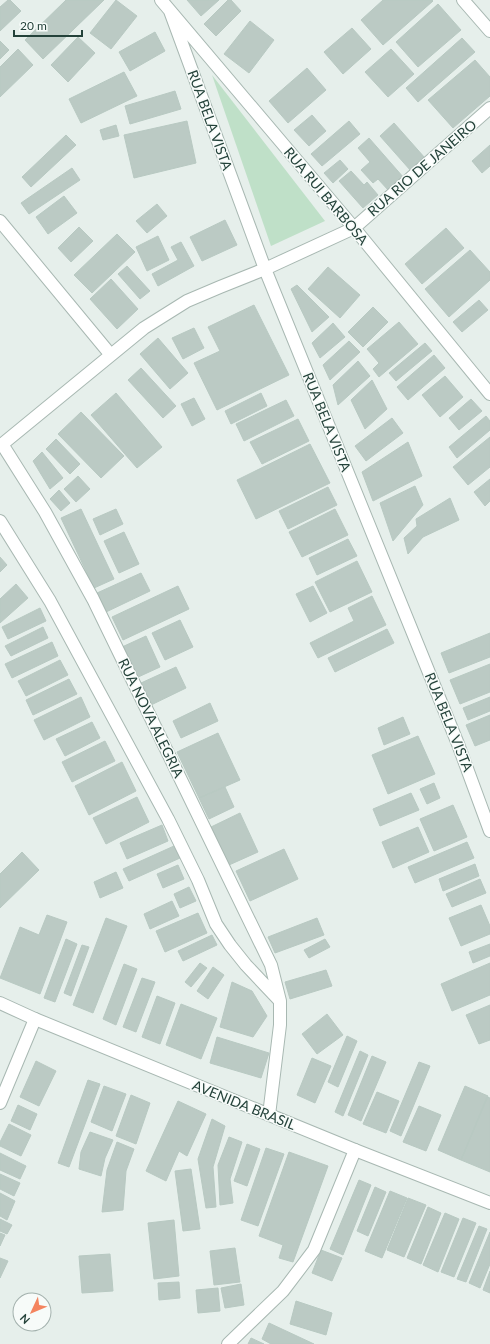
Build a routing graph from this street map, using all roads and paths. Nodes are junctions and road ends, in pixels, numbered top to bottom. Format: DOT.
graph roads {
  1 [pos="161,0"];
  2 [pos="463,0"];
  3 [pos="170,11"];
  4 [pos="490,31"];
  5 [pos="490,108"];
  6 [pos="0,220"];
  7 [pos="354,228"];
  8 [pos="265,269"];
  9 [pos="110,354"];
  10 [pos="490,394"];
  11 [pos="1,445"];
  12 [pos="0,521"];
  13 [pos="490,831"];
  14 [pos="280,1001"];
  15 [pos="0,1003"];
  16 [pos="35,1019"];
  17 [pos="0,1103"];
  18 [pos="269,1115"];
  19 [pos="355,1150"];
  20 [pos="490,1203"];
  21 [pos="228,1344"];
  1 -- 3 [label="street, RUA RUI BARBOSA"];
  2 -- 4 [label="street"];
  3 -- 7 [label="street, RUA RUI BARBOSA"];
  3 -- 8 [label="street, RUA BELA VISTA"];
  5 -- 7 [label="street, RUA RIO DE JANEIRO"];
  6 -- 9 [label="street"];
  7 -- 8 [label="street, RUA RIO DE JANEIRO"];
  7 -- 10 [label="street, RUA RUI BARBOSA"];
  8 -- 9 [label="street, RUA RIO DE JANEIRO"];
  8 -- 13 [label="street, RUA BELA VISTA"];
  9 -- 11 [label="street, RUA RIO DE JANEIRO"];
  11 -- 14 [label="street, RUA NOVA ALEGRIA"];
  12 -- 14 [label="street"];
  14 -- 18 [label="street, RUA NOVA ALEGRIA"];
  15 -- 16 [label="street, AVENIDA BRASIL"];
  16 -- 17 [label="street"];
  16 -- 18 [label="street, AVENIDA BRASIL"];
  18 -- 19 [label="street, AVENIDA BRASIL"];
  19 -- 20 [label="street, AVENIDA BRASIL"];
  19 -- 21 [label="street"];
}
